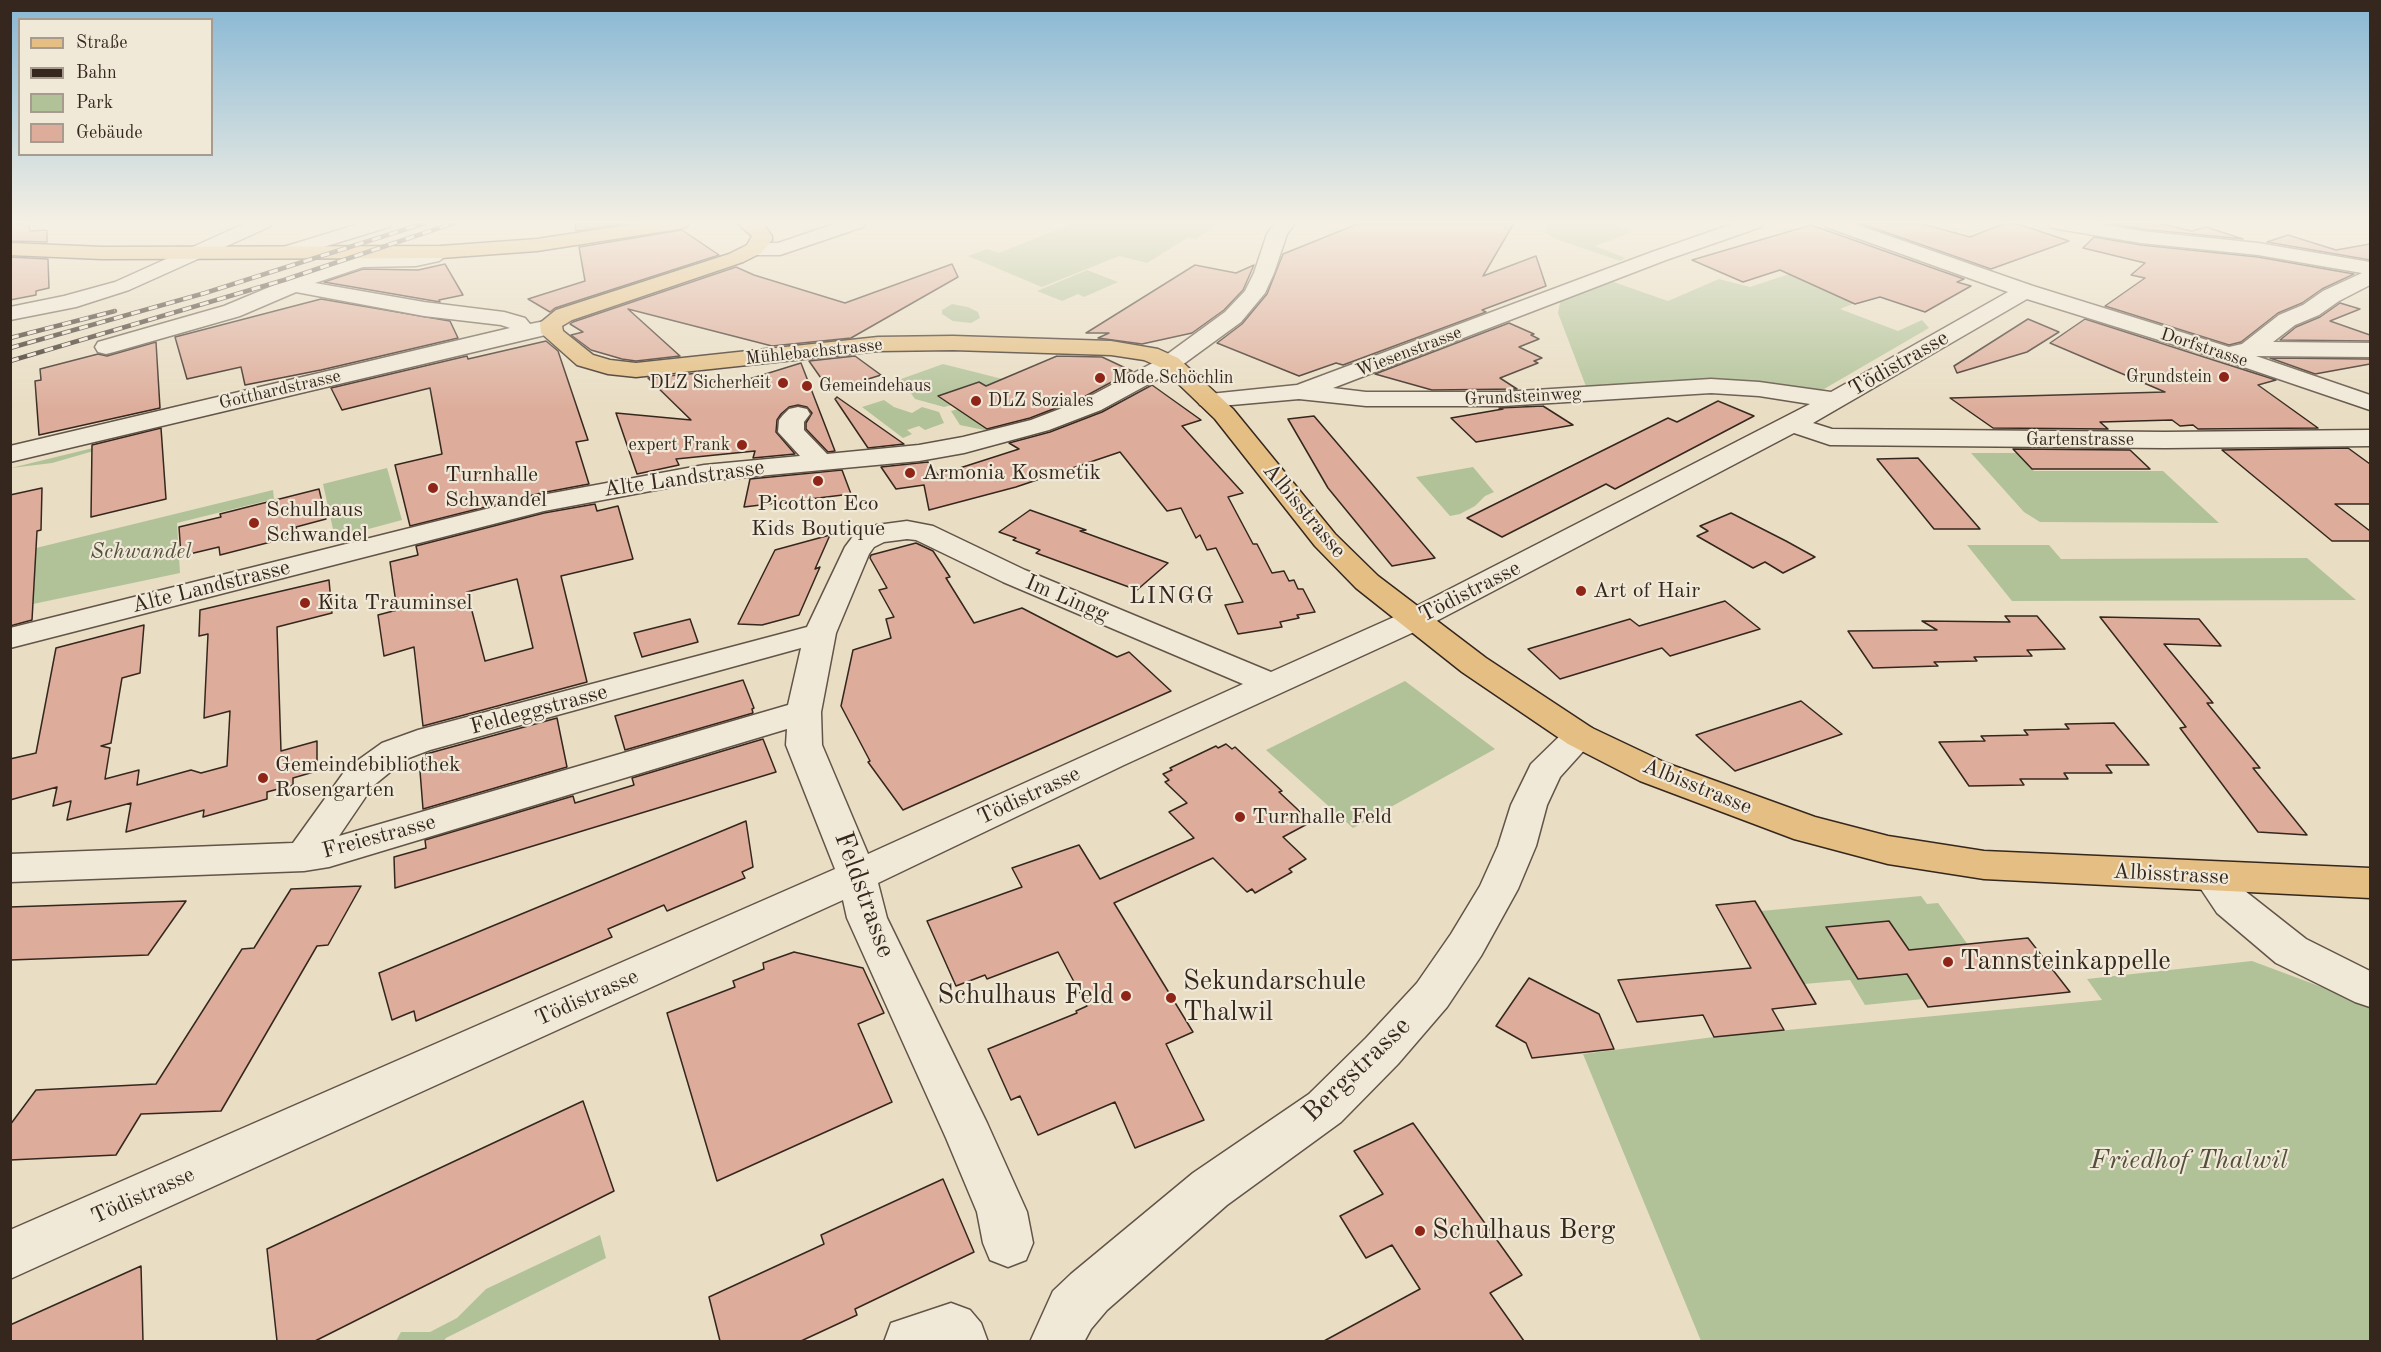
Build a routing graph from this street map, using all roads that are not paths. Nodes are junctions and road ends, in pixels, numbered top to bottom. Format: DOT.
graph roads {
  1 [pos="121,286"];
  2 [pos="291,286"];
  3 [pos="300,286"];
  4 [pos="651,286"];
  5 [pos="1256,286"];
  6 [pos="1579,286"];
  7 [pos="2011,286"];
  8 [pos="2351,286"];
  9 [pos="2025,291"];
  10 [pos="10,314"];
  11 [pos="550,327"];
  12 [pos="524,331"];
  13 [pos="106,347"];
  14 [pos="2250,349"];
  15 [pos="2370,350"];
  16 [pos="2228,354"];
  17 [pos="1170,363"];
  18 [pos="2301,380"];
  19 [pos="1299,392"];
  20 [pos="1209,400"];
  21 [pos="1836,400"];
  22 [pos="2370,403"];
  23 [pos="798,414"];
  24 [pos="1792,424"];
  25 [pos="2370,431"];
  26 [pos="2370,438"];
  27 [pos="10,454"];
  28 [pos="821,463"];
  29 [pos="864,541"];
  30 [pos="1414,620"];
  31 [pos="820,633"];
  32 [pos="10,638"];
  33 [pos="1271,684"];
  34 [pos="804,712"];
  35 [pos="1580,736"];
  36 [pos="304,857"];
  37 [pos="10,868"];
  38 [pos="857,876"];
  39 [pos="2213,877"];
  40 [pos="2370,883"];
  41 [pos="2370,990"];
  42 [pos="1008,1242"];
  43 [pos="10,1255"];
  44 [pos="1056,1341"];
  1 -- 10 [label="street"];
  2 -- 13 [label="street"];
  3 -- 12 [label="street"];
  4 -- 11 [label="main road"];
  5 -- 17 [label="street, Alte Landstrasse"];
  6 -- 19 [label="street, Wiesenstrasse"];
  7 -- 9 [label="street, Dorfstrasse"];
  8 -- 14 [label="street"];
  9 -- 16 [label="street, Dorfstrasse"];
  9 -- 21 [label="street, Tödistrasse"];
  11 -- 12 [label="street, Gotthardstrasse"];
  11 -- 17 [label="main road, Mühlebachstrasse"];
  12 -- 27 [label="street, Gotthardstrasse"];
  14 -- 15 [label="street"];
  14 -- 16 [label="street"];
  16 -- 18 [label="street, Dorfstrasse"];
  17 -- 20 [label="main road, Albisstrasse"];
  17 -- 28 [label="street, Alte Landstrasse"];
  18 -- 22 [label="street, Dorfstrasse"];
  18 -- 25 [label="street"];
  19 -- 20 [label="street, Grundsteinweg"];
  19 -- 21 [label="street, Grundsteinweg"];
  20 -- 30 [label="main road, Albisstrasse"];
  21 -- 24 [label="street, Tödistrasse"];
  22 -- 25 [label="street"];
  23 -- 28 [label="street"];
  24 -- 26 [label="street, Gartenstrasse"];
  24 -- 30 [label="street, Tödistrasse"];
  28 -- 32 [label="street, Alte Landstrasse"];
  29 -- 31 [label="street, Feldstrasse"];
  29 -- 33 [label="street, Im Lingg"];
  30 -- 33 [label="street, Tödistrasse"];
  30 -- 35 [label="main road, Albisstrasse"];
  31 -- 34 [label="street, Feldstrasse"];
  31 -- 36 [label="street, Feldeggstrasse"];
  33 -- 38 [label="street, Tödistrasse"];
  34 -- 36 [label="street, Freiestrasse"];
  34 -- 38 [label="street, Feldstrasse"];
  35 -- 39 [label="main road, Albisstrasse"];
  35 -- 44 [label="street, Bergstrasse"];
  36 -- 37 [label="street, Freiestrasse"];
  38 -- 42 [label="street, Feldstrasse"];
  38 -- 43 [label="street, Tödistrasse"];
  39 -- 40 [label="main road, Albisstrasse"];
  39 -- 41 [label="street"];
}
